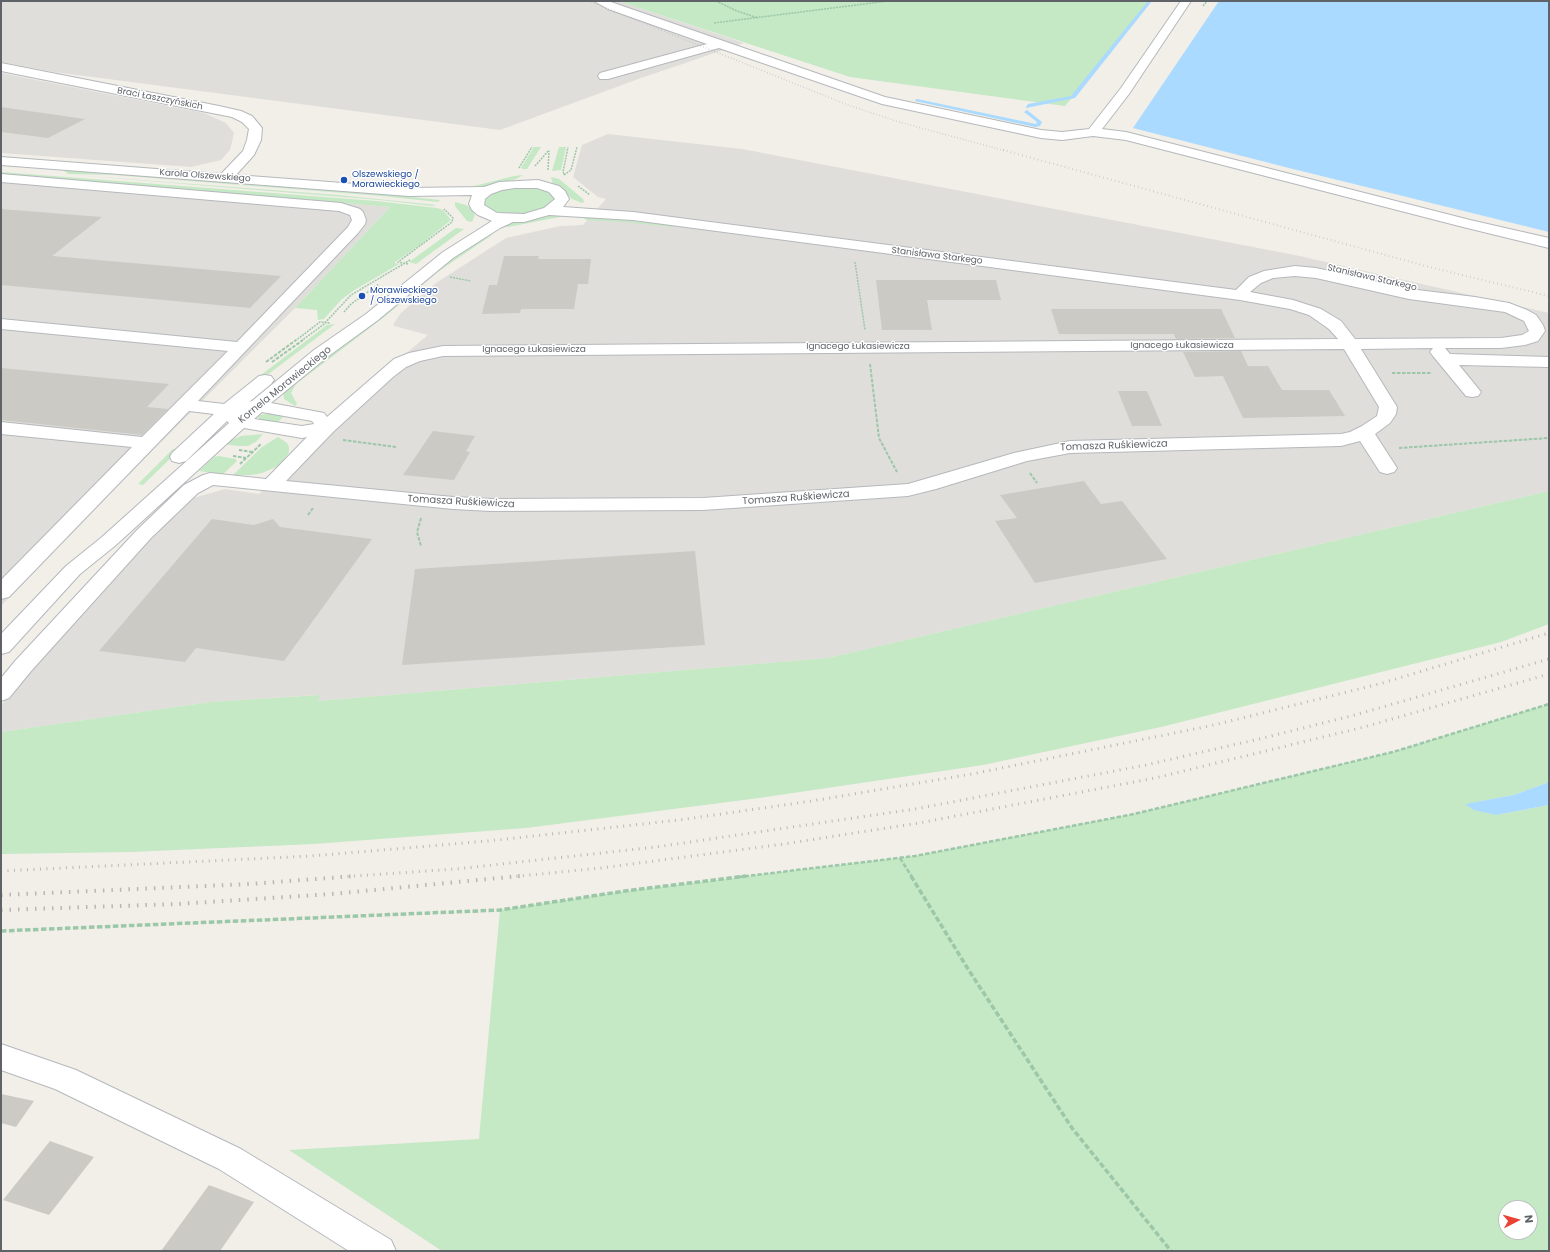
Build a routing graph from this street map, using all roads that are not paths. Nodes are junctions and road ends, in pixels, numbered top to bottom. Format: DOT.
graph roads {
  1 [pos="599,1"];
  2 [pos="1186,1"];
  3 [pos="719,44"];
  4 [pos="1,67"];
  5 [pos="604,76"];
  6 [pos="1093,132"];
  7 [pos="1,161"];
  8 [pos="1,178"];
  9 [pos="225,178"];
  10 [pos="486,191"];
  11 [pos="409,192"];
  12 [pos="562,199"];
  13 [pos="479,208"];
  14 [pos="549,212"];
  15 [pos="633,216"];
  16 [pos="510,218"];
  17 [pos="1549,243"];
  18 [pos="1240,295"];
  19 [pos="1,324"];
  20 [pos="1532,337"];
  21 [pos="1434,344"];
  22 [pos="1350,345"];
  23 [pos="242,347"];
  24 [pos="1445,359"];
  25 [pos="1549,362"];
  26 [pos="1472,392"];
  27 [pos="185,405"];
  28 [pos="257,406"];
  29 [pos="233,416"];
  30 [pos="1,428"];
  31 [pos="326,428"];
  32 [pos="1364,432"];
  33 [pos="147,443"];
  34 [pos="1387,468"];
  35 [pos="270,486"];
  36 [pos="1,592"];
  37 [pos="1,647"];
  38 [pos="1,693"];
  39 [pos="1,1057"];
  40 [pos="379,1251"];
  1 -- 3 [label="street"];
  2 -- 6 [label="street"];
  3 -- 5 [label="street"];
  3 -- 6 [label="street"];
  4 -- 9 [label="street, Braci Łaszczyńskich"];
  6 -- 17 [label="street"];
  7 -- 9 [label="street, Karola Olszewskiego"];
  8 -- 23 [label="street"];
  9 -- 11 [label="street, Karola Olszewskiego"];
  10 -- 11 [label="street, Karola Olszewskiego"];
  10 -- 12 [label="street, Karola Olszewskiego"];
  10 -- 13 [label="street, Kornela Morawieckiego"];
  11 -- 13 [label="street, Karola Olszewskiego"];
  12 -- 14 [label="street"];
  12 -- 15 [label="street"];
  13 -- 16 [label="street, Karola Olszewskiego"];
  13 -- 29 [label="street, Kornela Morawieckiego"];
  14 -- 15 [label="street"];
  14 -- 16 [label="street"];
  15 -- 18 [label="street, Stanisława Starkego"];
  16 -- 28 [label="street, Kornela Morawieckiego"];
  18 -- 20 [label="street, Stanisława Starkego"];
  18 -- 22 [label="street, Stanisława Starkego"];
  19 -- 23 [label="street"];
  20 -- 21 [label="street, Ignacego Łukasiewicza"];
  21 -- 22 [label="street, Ignacego Łukasiewicza"];
  21 -- 24 [label="street"];
  22 -- 31 [label="street, Ignacego Łukasiewicza"];
  22 -- 32 [label="street, Tomasza Ruśkiewicza"];
  23 -- 27 [label="street"];
  24 -- 25 [label="street"];
  24 -- 26 [label="street"];
  27 -- 29 [label="street"];
  27 -- 33 [label="street"];
  28 -- 29 [label="street"];
  28 -- 31 [label="street"];
  29 -- 31 [label="street"];
  29 -- 37 [label="street, Kornela Morawieckiego"];
  30 -- 33 [label="street"];
  31 -- 35 [label="street, Ignacego Łukasiewicza"];
  32 -- 34 [label="street"];
  32 -- 35 [label="street, Tomasza Ruśkiewicza"];
  33 -- 36 [label="street"];
  35 -- 38 [label="street, Tomasza Ruśkiewicza"];
  39 -- 40 [label="street"];
}
